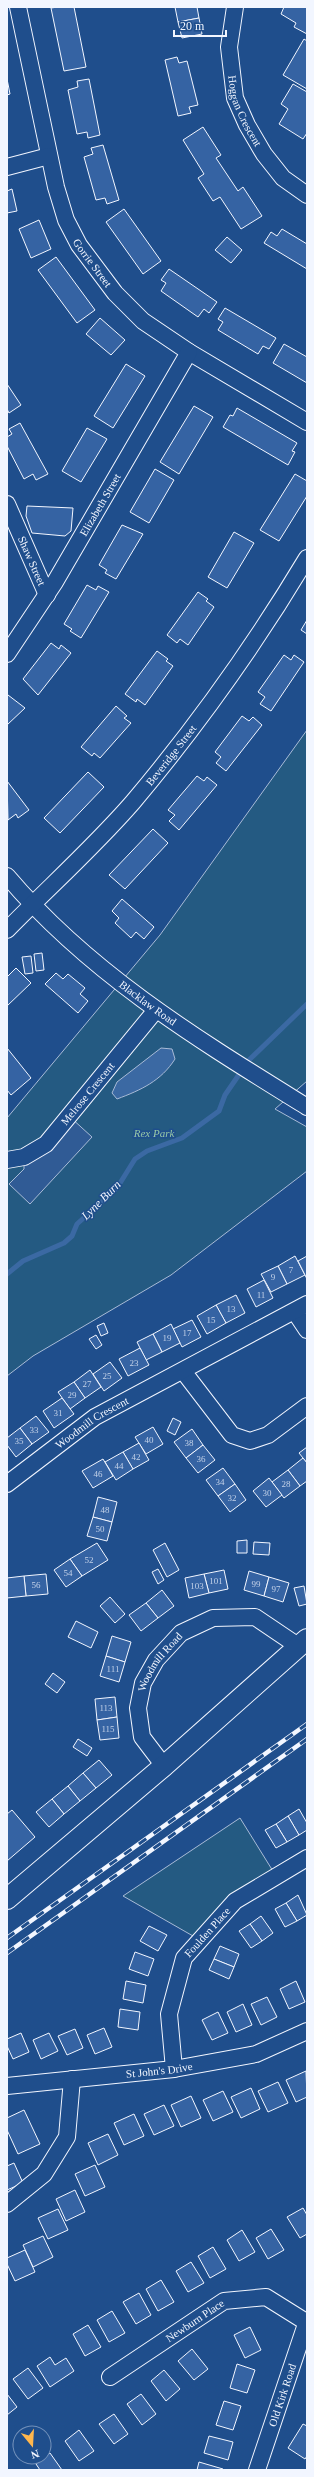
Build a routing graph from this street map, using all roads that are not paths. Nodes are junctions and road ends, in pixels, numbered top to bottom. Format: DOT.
graph roads {
  1 [pos="18,7"];
  2 [pos="235,7"];
  3 [pos="49,156"];
  4 [pos="7,167"];
  5 [pos="307,195"];
  6 [pos="189,352"];
  7 [pos="307,422"];
  8 [pos="7,504"];
  9 [pos="307,558"];
  10 [pos="47,595"];
  11 [pos="7,654"];
  12 [pos="7,876"];
  13 [pos="32,905"];
  14 [pos="7,930"];
  15 [pos="156,1010"];
  16 [pos="307,1106"];
  17 [pos="7,1160"];
  18 [pos="301,1308"];
  19 [pos="307,1330"];
  20 [pos="183,1372"];
  21 [pos="307,1406"];
  22 [pos="7,1484"];
  23 [pos="302,1643"];
  24 [pos="164,1766"];
  25 [pos="307,1858"];
  26 [pos="7,1899"];
  27 [pos="307,2032"];
  28 [pos="174,2070"];
  29 [pos="72,2079"];
  30 [pos="7,2086"];
  31 [pos="7,2204"];
  32 [pos="307,2321"];
  33 [pos="110,2377"];
  34 [pos="257,2470"];
  1 -- 3 [label="street, Gorrie Street"];
  2 -- 5 [label="street, Hoggan Crescent"];
  3 -- 4 [label="street"];
  3 -- 6 [label="street, Gorrie Street"];
  6 -- 7 [label="street, Gorrie Street"];
  6 -- 10 [label="street, Elizabeth Street"];
  8 -- 10 [label="street, Shaw Street"];
  9 -- 13 [label="street, Beveridge Street"];
  10 -- 11 [label="street, Elizabeth Street"];
  12 -- 13 [label="street, Blacklaw Road"];
  13 -- 14 [label="street, Beveridge Street"];
  13 -- 15 [label="street, Blacklaw Road"];
  15 -- 16 [label="street, Blacklaw Road"];
  15 -- 17 [label="street, Melrose Crescent"];
  18 -- 19 [label="street, Woodmill Crescent"];
  18 -- 20 [label="street, Woodmill Crescent"];
  20 -- 21 [label="street"];
  20 -- 22 [label="street, Woodmill Crescent"];
  23 -- 24 [label="street, Woodmill Road"];
  23 -- 24 [label="street, Woodmill Road"];
  24 -- 26 [label="street, Woodmill Road"];
  25 -- 28 [label="street, Foulden Place"];
  27 -- 28 [label="street, St John's Drive"];
  28 -- 29 [label="street, St John's Drive"];
  29 -- 30 [label="street, St John's Drive"];
  29 -- 31 [label="street"];
  32 -- 33 [label="street, Newburn Place"];
  32 -- 34 [label="street, Old Kirk Road"];
}
